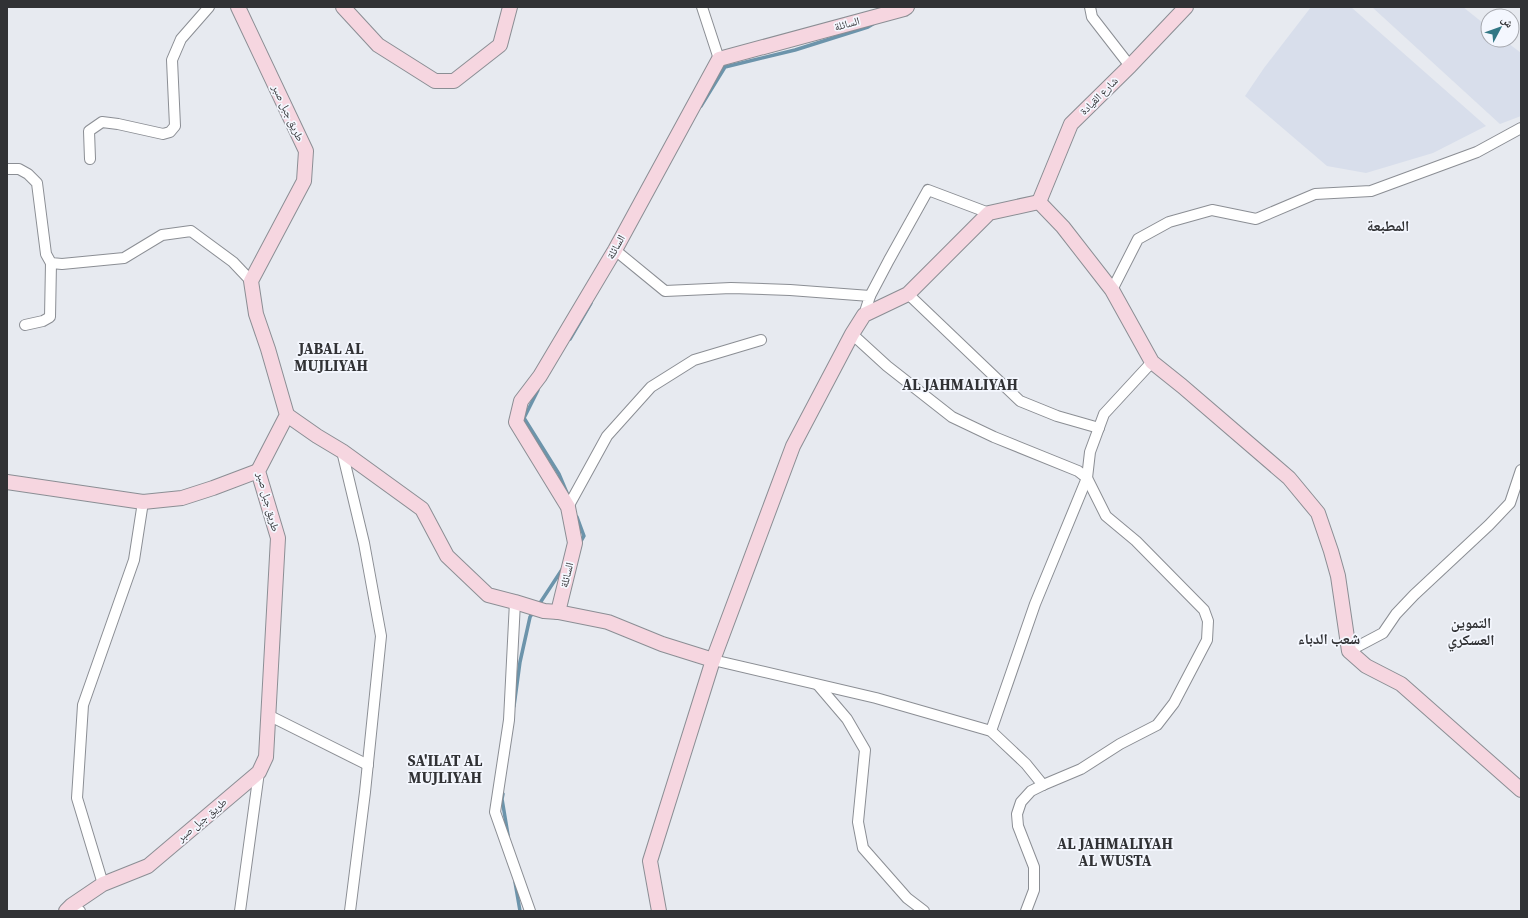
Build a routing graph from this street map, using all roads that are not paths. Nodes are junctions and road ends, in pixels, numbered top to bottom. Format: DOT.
graph roads {
  1 [pos="209,7"];
  2 [pos="238,7"];
  3 [pos="343,7"];
  4 [pos="510,7"];
  5 [pos="702,7"];
  6 [pos="907,7"];
  7 [pos="1090,7"];
  8 [pos="1186,7"];
  9 [pos="718,58"];
  10 [pos="1130,66"];
  11 [pos="1521,128"];
  12 [pos="90,159"];
  13 [pos="7,169"];
  14 [pos="1039,202"];
  15 [pos="989,213"];
  16 [pos="615,250"];
  17 [pos="51,263"];
  18 [pos="251,281"];
  19 [pos="1112,290"];
  20 [pos="908,294"];
  21 [pos="870,296"];
  22 [pos="864,315"];
  23 [pos="25,325"];
  24 [pos="852,334"];
  25 [pos="761,340"];
  26 [pos="1152,362"];
  27 [pos="287,415"];
  28 [pos="1099,428"];
  29 [pos="342,451"];
  30 [pos="1521,470"];
  31 [pos="258,471"];
  32 [pos="1087,478"];
  33 [pos="7,482"];
  34 [pos="143,502"];
  35 [pos="568,508"];
  36 [pos="515,602"];
  37 [pos="558,612"];
  38 [pos="1349,651"];
  39 [pos="713,660"];
  40 [pos="818,685"];
  41 [pos="268,715"];
  42 [pos="990,731"];
  43 [pos="368,765"];
  44 [pos="259,772"];
  45 [pos="1043,785"];
  46 [pos="1521,790"];
  47 [pos="103,884"];
  48 [pos="73,909"];
  49 [pos="240,911"];
  50 [pos="350,911"];
  51 [pos="530,911"];
  52 [pos="659,911"];
  53 [pos="924,911"];
  54 [pos="1026,911"];
  1 -- 12 [label="street"];
  2 -- 18 [label="street, طريق جبل صبر"];
  3 -- 4 [label="street"];
  5 -- 9 [label="street"];
  6 -- 9 [label="street, السائلة"];
  7 -- 10 [label="street"];
  8 -- 10 [label="street, شارع القيادة"];
  9 -- 16 [label="street, السائلة"];
  10 -- 14 [label="street, شارع القيادة"];
  11 -- 19 [label="street"];
  13 -- 17 [label="street"];
  14 -- 15 [label="street"];
  14 -- 19 [label="street"];
  15 -- 20 [label="street"];
  15 -- 21 [label="street"];
  16 -- 21 [label="street"];
  16 -- 35 [label="street, السائلة"];
  17 -- 18 [label="street"];
  17 -- 23 [label="street"];
  18 -- 27 [label="street"];
  19 -- 26 [label="street"];
  20 -- 22 [label="street"];
  20 -- 28 [label="street"];
  21 -- 22 [label="street"];
  22 -- 24 [label="street"];
  24 -- 32 [label="street"];
  24 -- 39 [label="street"];
  25 -- 35 [label="street"];
  26 -- 28 [label="street"];
  26 -- 38 [label="street"];
  27 -- 29 [label="street"];
  27 -- 31 [label="street, طريق جبل صبر"];
  28 -- 32 [label="street"];
  29 -- 36 [label="street"];
  29 -- 43 [label="street"];
  30 -- 38 [label="street"];
  31 -- 34 [label="street"];
  31 -- 41 [label="street, طريق جبل صبر"];
  32 -- 42 [label="street"];
  32 -- 45 [label="street"];
  33 -- 34 [label="street"];
  34 -- 47 [label="street"];
  35 -- 37 [label="street, السائلة"];
  36 -- 37 [label="street"];
  36 -- 51 [label="street"];
  37 -- 39 [label="street"];
  38 -- 46 [label="street"];
  39 -- 40 [label="street"];
  39 -- 52 [label="street"];
  40 -- 42 [label="street"];
  40 -- 53 [label="street"];
  41 -- 43 [label="street"];
  41 -- 44 [label="street, طريق جبل صبر"];
  42 -- 45 [label="street"];
  43 -- 50 [label="street"];
  44 -- 47 [label="street, طريق جبل صبر"];
  44 -- 49 [label="street"];
  45 -- 54 [label="street"];
  47 -- 48 [label="street, طريق جبل صبر"];
}
